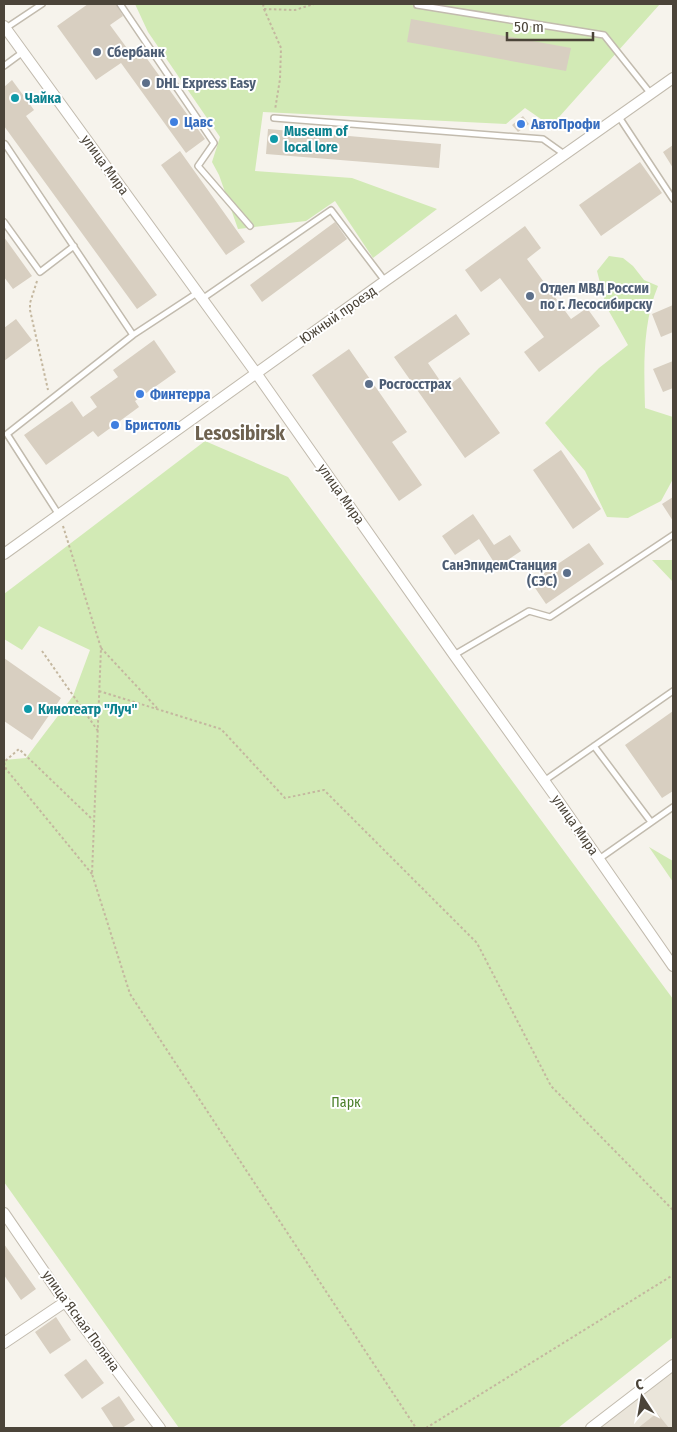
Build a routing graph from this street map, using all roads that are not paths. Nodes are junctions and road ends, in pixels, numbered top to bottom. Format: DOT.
graph roads {
  1 [pos="42,4"];
  2 [pos="120,4"];
  3 [pos="417,5"];
  4 [pos="5,27"];
  5 [pos="23,52"];
  6 [pos="4,66"];
  7 [pos="673,78"];
  8 [pos="651,94"];
  9 [pos="619,117"];
  10 [pos="274,118"];
  11 [pos="4,145"];
  12 [pos="564,154"];
  13 [pos="673,199"];
  14 [pos="4,222"];
  15 [pos="250,226"];
  16 [pos="74,246"];
  17 [pos="385,281"];
  18 [pos="200,296"];
  19 [pos="133,335"];
  20 [pos="256,373"];
  21 [pos="60,515"];
  22 [pos="673,535"];
  23 [pos="4,554"];
  24 [pos="454,655"];
  25 [pos="673,691"];
  26 [pos="594,746"];
  27 [pos="544,780"];
  28 [pos="673,807"];
  29 [pos="651,822"];
  30 [pos="599,859"];
  31 [pos="673,966"];
  32 [pos="4,1213"];
  33 [pos="64,1302"];
  34 [pos="4,1343"];
  35 [pos="673,1365"];
  36 [pos="160,1428"];
  37 [pos="591,1428"];
  1 -- 4 [label="lane"];
  2 -- 15 [label="lane"];
  3 -- 8 [label="lane"];
  4 -- 5 [label="street, улица Мира"];
  5 -- 6 [label="lane"];
  5 -- 18 [label="street, улица Мира"];
  7 -- 8 [label="street, Южный проезд"];
  8 -- 9 [label="street, Южный проезд"];
  9 -- 12 [label="street, Южный проезд"];
  9 -- 13 [label="lane"];
  10 -- 12 [label="lane"];
  11 -- 16 [label="lane"];
  12 -- 17 [label="street, Южный проезд"];
  14 -- 16 [label="lane"];
  16 -- 19 [label="lane"];
  17 -- 18 [label="lane"];
  17 -- 20 [label="street, Южный проезд"];
  18 -- 19 [label="lane"];
  18 -- 20 [label="street, улица Мира"];
  19 -- 21 [label="lane"];
  20 -- 21 [label="street, Южный проезд"];
  20 -- 24 [label="street, улица Мира"];
  21 -- 23 [label="street, Южный проезд"];
  22 -- 24 [label="lane"];
  24 -- 27 [label="street, улица Мира"];
  25 -- 26 [label="lane"];
  26 -- 27 [label="lane"];
  26 -- 29 [label="lane"];
  27 -- 30 [label="street, улица Мира"];
  28 -- 29 [label="lane"];
  29 -- 30 [label="lane"];
  30 -- 31 [label="street, улица Мира"];
  32 -- 33 [label="street, улица Ясная Поляна"];
  33 -- 34 [label="street"];
  33 -- 36 [label="street, улица Ясная Поляна"];
  35 -- 37 [label="street"];
}
